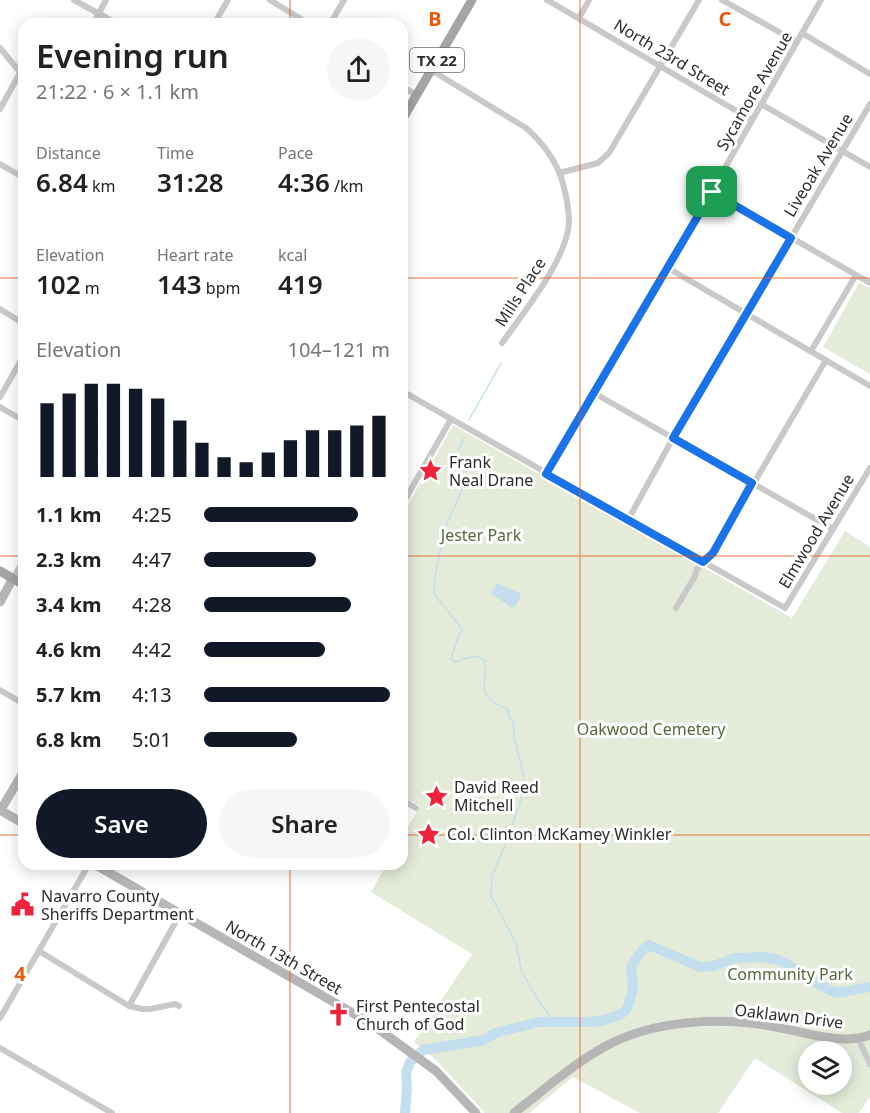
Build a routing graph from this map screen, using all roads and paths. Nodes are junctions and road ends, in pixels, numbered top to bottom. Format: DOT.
graph roads {
  1 [pos="74,0"];
  2 [pos="106,0"];
  3 [pos="228,0"];
  4 [pos="270,0"];
  5 [pos="344,0"];
  6 [pos="472,0"];
  7 [pos="547,0"];
  8 [pos="589,0"];
  9 [pos="699,0"];
  10 [pos="722,0"];
  11 [pos="818,1"];
  12 [pos="99,14"];
  13 [pos="97,18"];
  14 [pos="107,18"];
  15 [pos="218,18"];
  16 [pos="299,18"];
  17 [pos="334,18"];
  18 [pos="579,18"];
  19 [pos="802,33"];
  20 [pos="797,42"];
  21 [pos="0,48"];
  22 [pos="661,66"];
  23 [pos="18,70"];
  24 [pos="431,70"];
  25 [pos="870,74"];
  26 [pos="18,81"];
  27 [pos="408,90"];
  28 [pos="416,95"];
  29 [pos="761,104"];
  30 [pos="870,104"];
  31 [pos="0,109"];
  32 [pos="408,109"];
  33 [pos="752,120"];
  34 [pos="843,152"];
  35 [pos="0,164"];
  36 [pos="870,167"];
  37 [pos="560,173"];
  38 [pos="18,174"];
  39 [pos="712,192"];
  40 [pos="791,238"];
  41 [pos="668,268"];
  42 [pos="856,275"];
  43 [pos="870,284"];
  44 [pos="0,309"];
  45 [pos="746,313"];
  46 [pos="18,320"];
  47 [pos="502,343"];
  48 [pos="811,351"];
  49 [pos="826,360"];
  50 [pos="18,366"];
  51 [pos="870,386"];
  52 [pos="594,393"];
  53 [pos="408,394"];
  54 [pos="0,398"];
  55 [pos="0,407"];
  56 [pos="18,418"];
  57 [pos="451,419"];
  58 [pos="673,438"];
  59 [pos="870,468"];
  60 [pos="546,474"];
  61 [pos="752,483"];
  62 [pos="408,494"];
  63 [pos="628,520"];
  64 [pos="833,529"];
  65 [pos="703,562"];
  66 [pos="18,570"];
  67 [pos="0,571"];
  68 [pos="13,578"];
  69 [pos="18,581"];
  70 [pos="0,602"];
  71 [pos="676,608"];
  72 [pos="0,690"];
  73 [pos="18,700"];
  74 [pos="18,781"];
  75 [pos="408,803"];
  76 [pos="416,808"];
  77 [pos="0,811"];
  78 [pos="18,821"];
  79 [pos="86,870"];
  80 [pos="104,870"];
  81 [pos="180,914"];
  82 [pos="39,951"];
  83 [pos="129,1006"];
  84 [pos="179,1006"];
  85 [pos="0,1018"];
  86 [pos="870,1035"];
  87 [pos="858,1038"];
  88 [pos="0,1048"];
  89 [pos="870,1064"];
  90 [pos="112,1113"];
  91 [pos="476,1113"];
  92 [pos="514,1113"];
  1 -- 12 [label="street"];
  2 -- 12 [label="street"];
  3 -- 15 [label="street"];
  4 -- 16 [label="street"];
  5 -- 17 [label="street"];
  6 -- 24 [label="main road, TX 22"];
  7 -- 18 [label="street, North 23rd Street"];
  8 -- 18 [label="street"];
  9 -- 22 [label="street"];
  10 -- 20 [label="street"];
  11 -- 19 [label="street, Sycamore Avenue"];
  12 -- 13 [label="street"];
  12 -- 14 [label="street"];
  18 -- 22 [label="street, North 23rd Street"];
  19 -- 20 [label="street, Sycamore Avenue"];
  19 -- 25 [label="street"];
  20 -- 29 [label="street, Sycamore Avenue"];
  21 -- 23 [label="street"];
  22 -- 33 [label="street, North 23rd Street"];
  22 -- 37 [label="street"];
  24 -- 28 [label="main road, TX 22"];
  24 -- 37 [label="street, Mills Place"];
  26 -- 31 [label="street"];
  27 -- 28 [label="street"];
  28 -- 32 [label="main road, TX 22"];
  29 -- 33 [label="street, Sycamore Avenue"];
  29 -- 34 [label="street"];
  30 -- 34 [label="street, Liveoak Avenue"];
  33 -- 39 [label="street, Sycamore Avenue"];
  34 -- 36 [label="street"];
  34 -- 40 [label="street, Liveoak Avenue"];
  35 -- 38 [label="street"];
  37 -- 47 [label="street, Mills Place"];
  39 -- 40 [label="street"];
  39 -- 41 [label="street, Sycamore Avenue"];
  40 -- 42 [label="street"];
  40 -- 45 [label="street, Liveoak Avenue"];
  41 -- 45 [label="street"];
  41 -- 52 [label="street, Sycamore Avenue"];
  42 -- 43 [label="street"];
  42 -- 48 [label="street"];
  44 -- 46 [label="street"];
  45 -- 48 [label="street"];
  45 -- 58 [label="street, Liveoak Avenue"];
  48 -- 49 [label="street"];
  49 -- 51 [label="street"];
  49 -- 61 [label="street"];
  50 -- 54 [label="street"];
  52 -- 58 [label="street"];
  52 -- 60 [label="street, Sycamore Avenue"];
  53 -- 57 [label="street"];
  55 -- 56 [label="street"];
  57 -- 60 [label="street"];
  57 -- 62 [label="street"];
  58 -- 61 [label="street"];
  58 -- 63 [label="street, Liveoak Avenue"];
  59 -- 64 [label="street, Elmwood Avenue"];
  60 -- 63 [label="street"];
  61 -- 64 [label="street"];
  61 -- 65 [label="street"];
  63 -- 65 [label="street"];
  64 -- 65 [label="street, Elmwood Avenue"];
  65 -- 71 [label="street"];
  66 -- 68 [label="street"];
  67 -- 68 [label="main road"];
  68 -- 69 [label="main road"];
  68 -- 70 [label="street"];
  72 -- 73 [label="street"];
  74 -- 77 [label="street"];
  75 -- 76 [label="street"];
  77 -- 78 [label="street"];
  79 -- 82 [label="street"];
  80 -- 81 [label="street, North 13th Street"];
  81 -- 83 [label="street"];
  81 -- 91 [label="street, North 13th Street"];
  82 -- 83 [label="street"];
  82 -- 85 [label="street"];
  83 -- 84 [label="street"];
  86 -- 87 [label="street, Oaklawn Drive"];
  87 -- 89 [label="street"];
  87 -- 92 [label="street, Oaklawn Drive"];
  88 -- 90 [label="street"];
}
